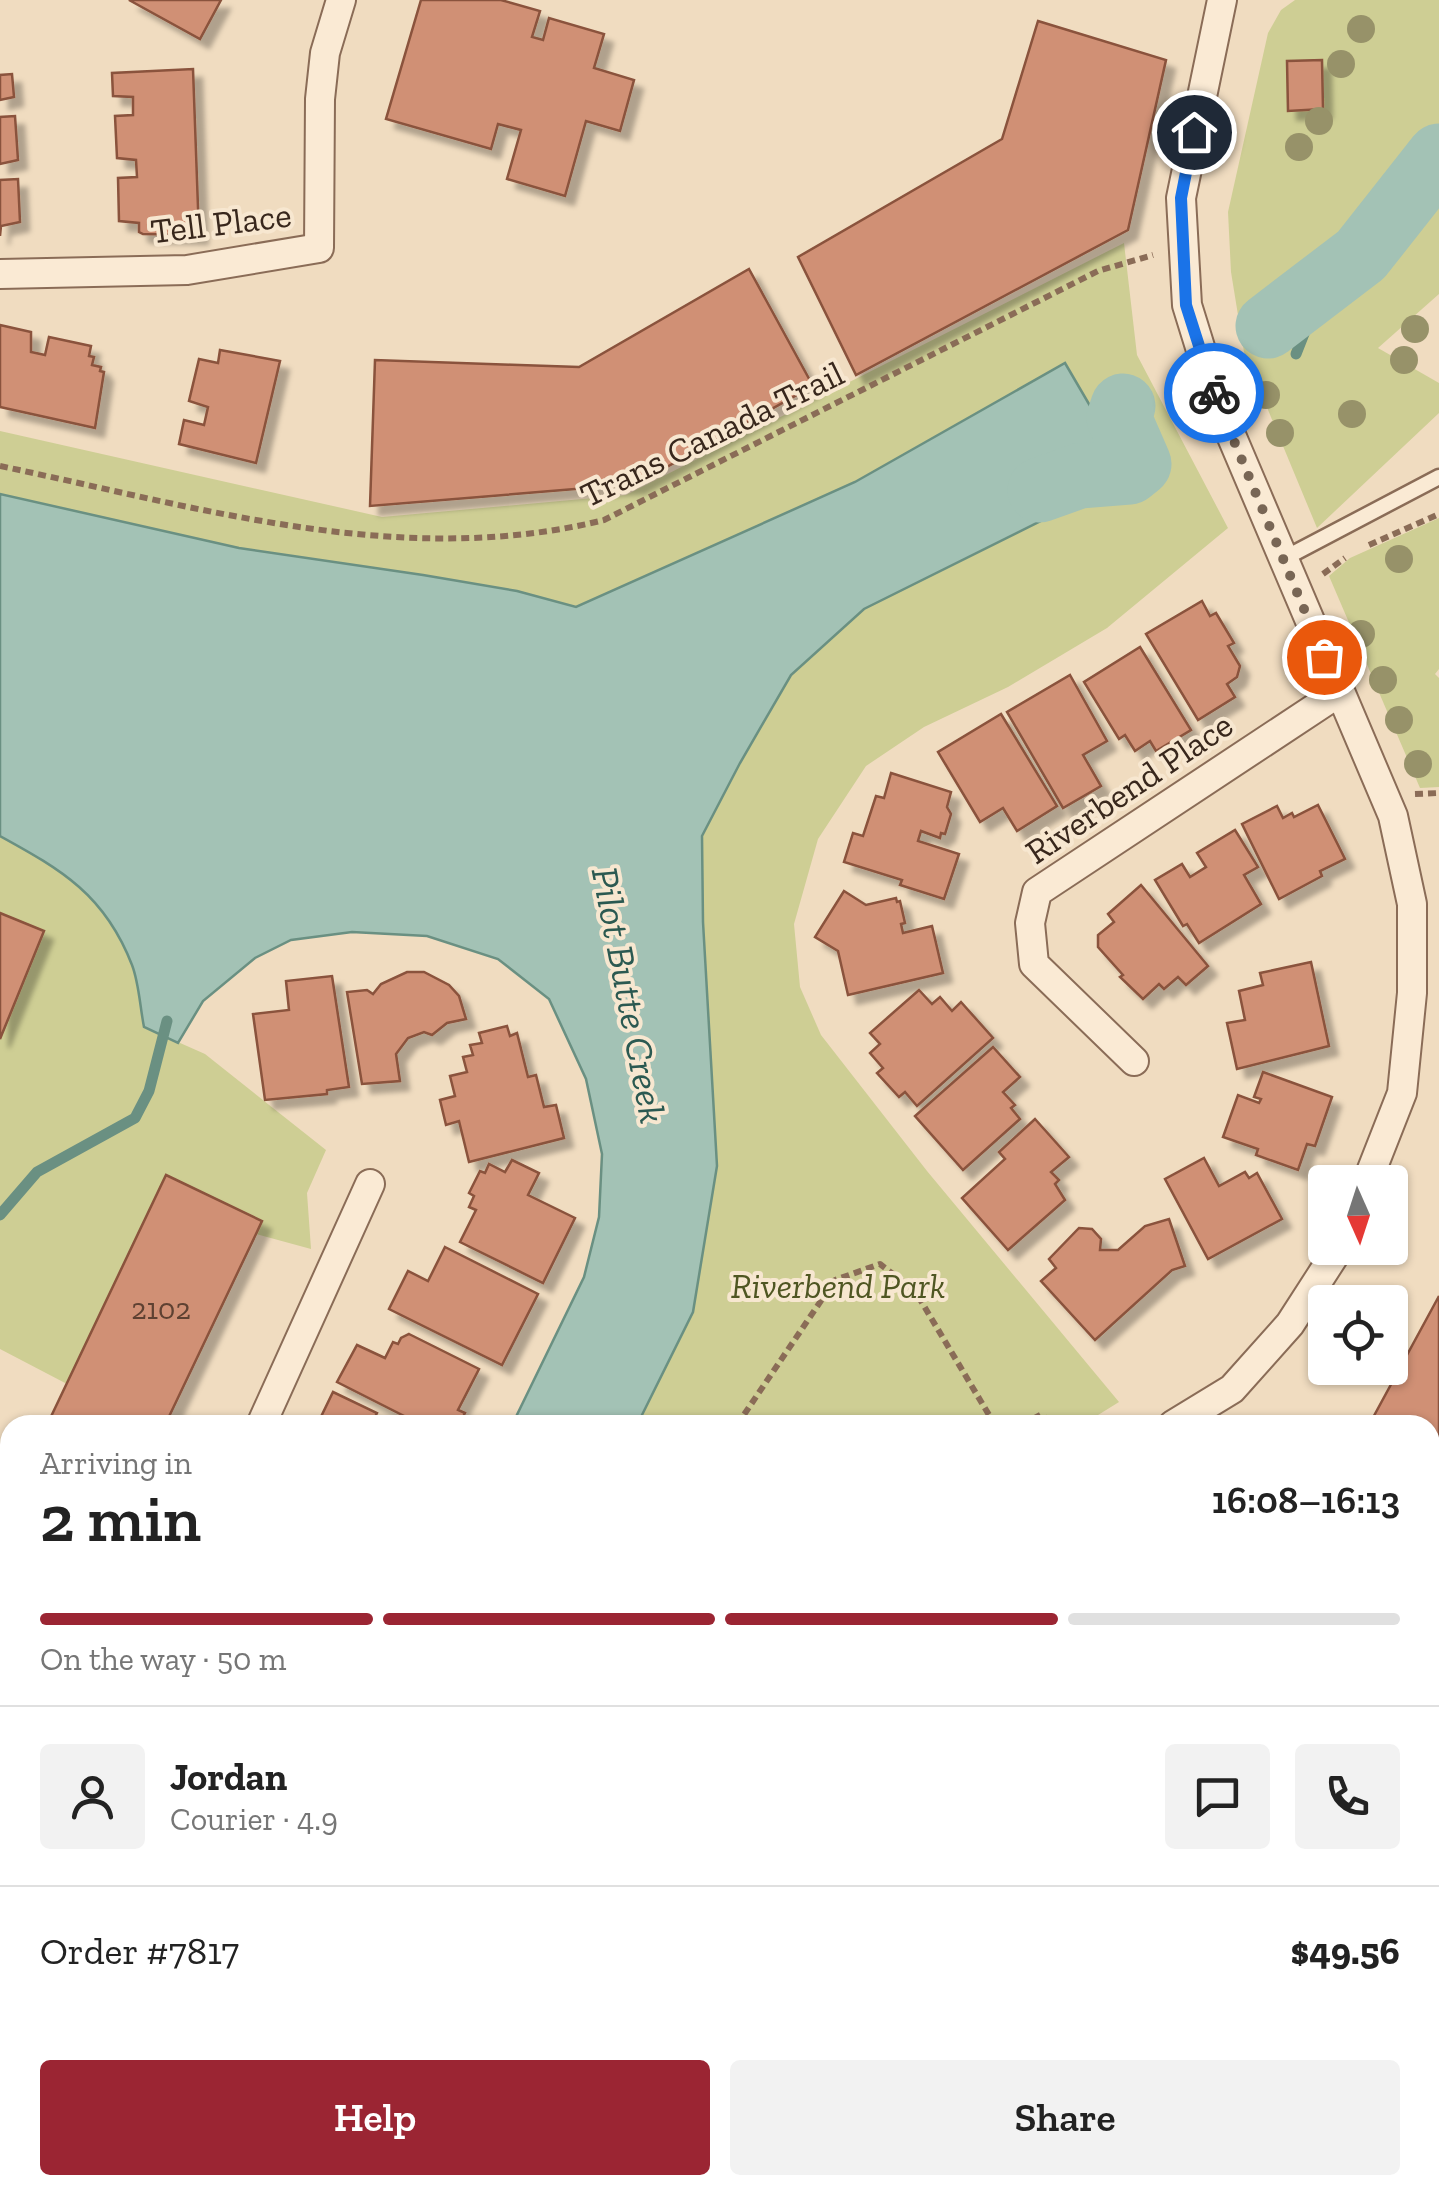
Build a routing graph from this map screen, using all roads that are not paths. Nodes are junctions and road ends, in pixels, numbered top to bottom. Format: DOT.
graph roads {
  1 [pos="341,0"];
  2 [pos="1222,0"];
  3 [pos="0,274"];
  4 [pos="1439,477"];
  5 [pos="1282,559"];
  6 [pos="1338,693"];
  7 [pos="1134,1061"];
  8 [pos="1374,1165"];
  9 [pos="370,1184"];
  10 [pos="1328,1265"];
  11 [pos="266,1415"];
  12 [pos="1189,1415"];
  1 -- 3 [label="street, Tell Place"];
  2 -- 5 [label="street"];
  4 -- 5 [label="lane"];
  5 -- 6 [label="street"];
  6 -- 7 [label="street, Riverbend Place"];
  6 -- 8 [label="street"];
  9 -- 11 [label="street"];
  10 -- 12 [label="street"];
}
